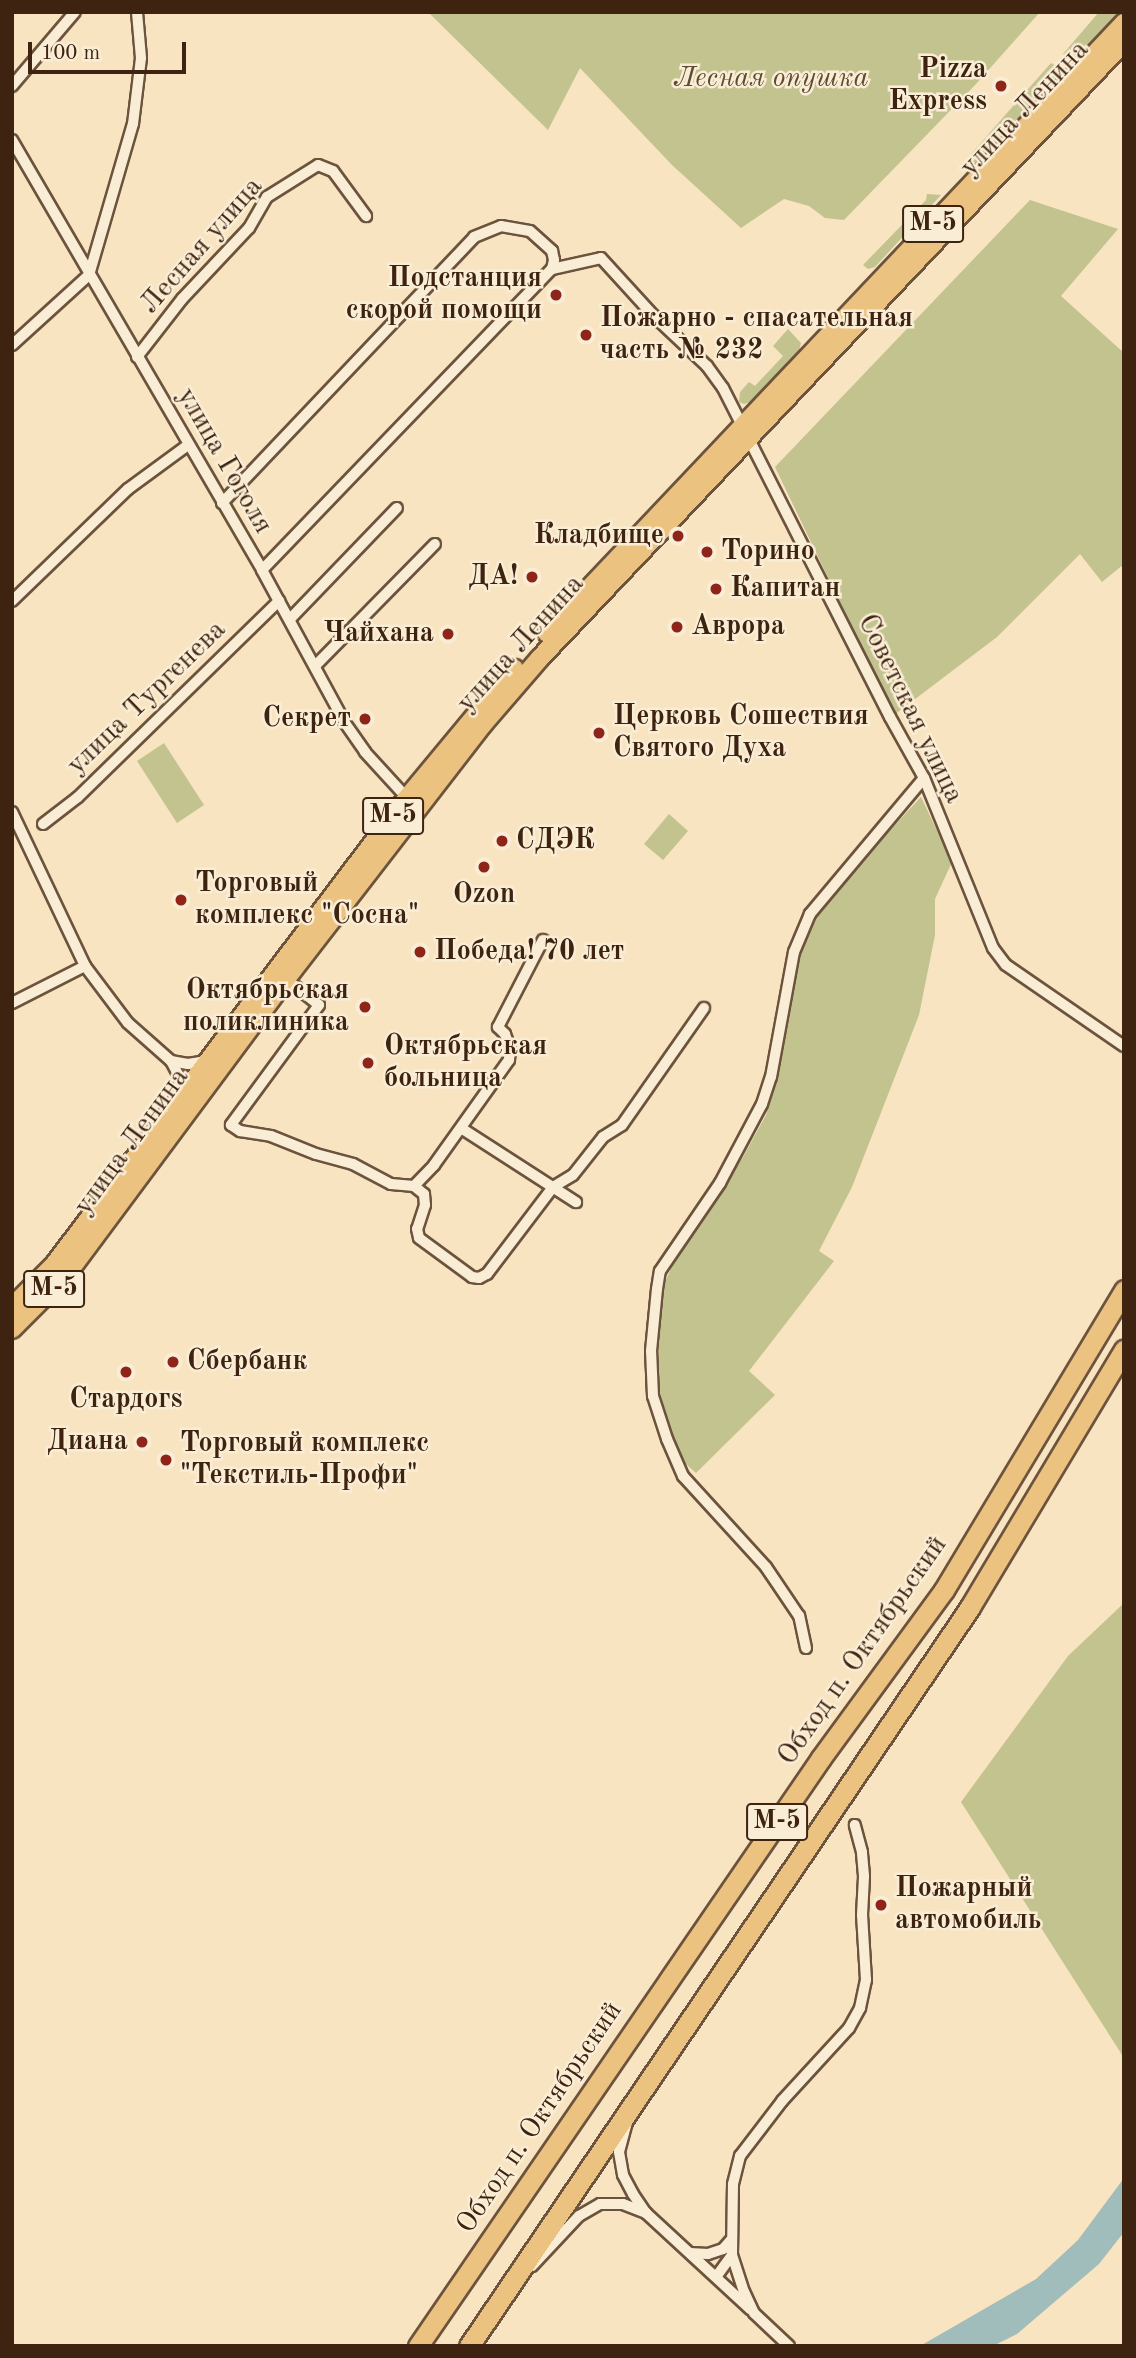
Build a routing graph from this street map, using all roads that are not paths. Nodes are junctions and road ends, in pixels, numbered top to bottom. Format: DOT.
graph roads {
  1 [pos="75,12"];
  2 [pos="137,12"];
  3 [pos="1124,23"];
  4 [pos="1124,42"];
  5 [pos="12,86"];
  6 [pos="12,140"];
  7 [pos="366,216"];
  8 [pos="552,269"];
  9 [pos="89,275"];
  10 [pos="12,345"];
  11 [pos="137,357"];
  12 [pos="746,432"];
  13 [pos="188,445"];
  14 [pos="222,503"];
  15 [pos="397,508"];
  16 [pos="435,544"];
  17 [pos="262,570"];
  18 [pos="12,601"];
  19 [pos="279,601"];
  20 [pos="290,620"];
  21 [pos="315,666"];
  22 [pos="924,778"];
  23 [pos="407,798"];
  24 [pos="12,812"];
  25 [pos="43,824"];
  26 [pos="543,940"];
  27 [pos="85,966"];
  28 [pos="286,979"];
  29 [pos="12,1003"];
  30 [pos="704,1007"];
  31 [pos="1124,1046"];
  32 [pos="171,1061"];
  33 [pos="207,1061"];
  34 [pos="180,1098"];
  35 [pos="461,1128"];
  36 [pos="414,1186"];
  37 [pos="553,1187"];
  38 [pos="576,1202"];
  39 [pos="1124,1290"];
  40 [pos="12,1307"];
  41 [pos="12,1328"];
  42 [pos="1124,1350"];
  43 [pos="806,1648"];
  44 [pos="855,1825"];
  45 [pos="631,2104"];
  46 [pos="646,2213"];
  47 [pos="730,2241"];
  48 [pos="690,2253"];
  49 [pos="732,2255"];
  50 [pos="716,2277"];
  51 [pos="500,2301"];
  52 [pos="754,2313"];
  53 [pos="418,2346"];
  54 [pos="469,2346"];
  55 [pos="789,2346"];
  1 -- 5 [label="street"];
  2 -- 9 [label="street"];
  3 -- 12 [label="main road, улица Ленина / М-5"];
  4 -- 12 [label="main road, улица Ленина / М-5"];
  6 -- 9 [label="street, улица Гоголя"];
  7 -- 11 [label="street, Лесная улица"];
  8 -- 12 [label="street, Советская улица"];
  8 -- 14 [label="street"];
  8 -- 17 [label="street"];
  9 -- 10 [label="street"];
  9 -- 11 [label="street, улица Гоголя"];
  11 -- 13 [label="street, улица Гоголя"];
  12 -- 22 [label="street, Советская улица"];
  12 -- 23 [label="main road, улица Ленина / М-5"];
  12 -- 28 [label="main road, улица Ленина / М-5"];
  13 -- 14 [label="street, улица Гоголя"];
  13 -- 18 [label="street"];
  14 -- 17 [label="street, улица Гоголя"];
  15 -- 20 [label="street"];
  16 -- 21 [label="street"];
  17 -- 19 [label="street, улица Гоголя"];
  19 -- 20 [label="street, улица Гоголя"];
  19 -- 25 [label="street, улица Тургенева"];
  20 -- 21 [label="street, улица Гоголя"];
  21 -- 23 [label="street, улица Гоголя"];
  22 -- 31 [label="street, Советская улица"];
  22 -- 43 [label="street"];
  23 -- 33 [label="main road, улица Ленина / М-5"];
  24 -- 27 [label="street"];
  26 -- 35 [label="street"];
  27 -- 29 [label="street"];
  27 -- 32 [label="street"];
  28 -- 36 [label="street"];
  28 -- 41 [label="main road, улица Ленина / М-5"];
  30 -- 37 [label="street"];
  32 -- 33 [label="street"];
  32 -- 34 [label="street"];
  33 -- 34 [label="main road, улица Ленина / М-5"];
  34 -- 40 [label="main road, улица Ленина / М-5"];
  35 -- 36 [label="street"];
  35 -- 37 [label="street"];
  36 -- 37 [label="street"];
  37 -- 38 [label="street"];
  39 -- 53 [label="highway, Обход п. Октябрьский / М-5"];
  42 -- 45 [label="highway, М-5"];
  44 -- 47 [label="street"];
  45 -- 46 [label="street"];
  45 -- 51 [label="highway, М-5"];
  46 -- 48 [label="street"];
  46 -- 51 [label="street"];
  47 -- 48 [label="street"];
  47 -- 49 [label="street"];
  48 -- 50 [label="street"];
  49 -- 50 [label="street"];
  49 -- 52 [label="street"];
  50 -- 52 [label="street"];
  51 -- 54 [label="highway, М-5"];
  52 -- 55 [label="street"];
}
